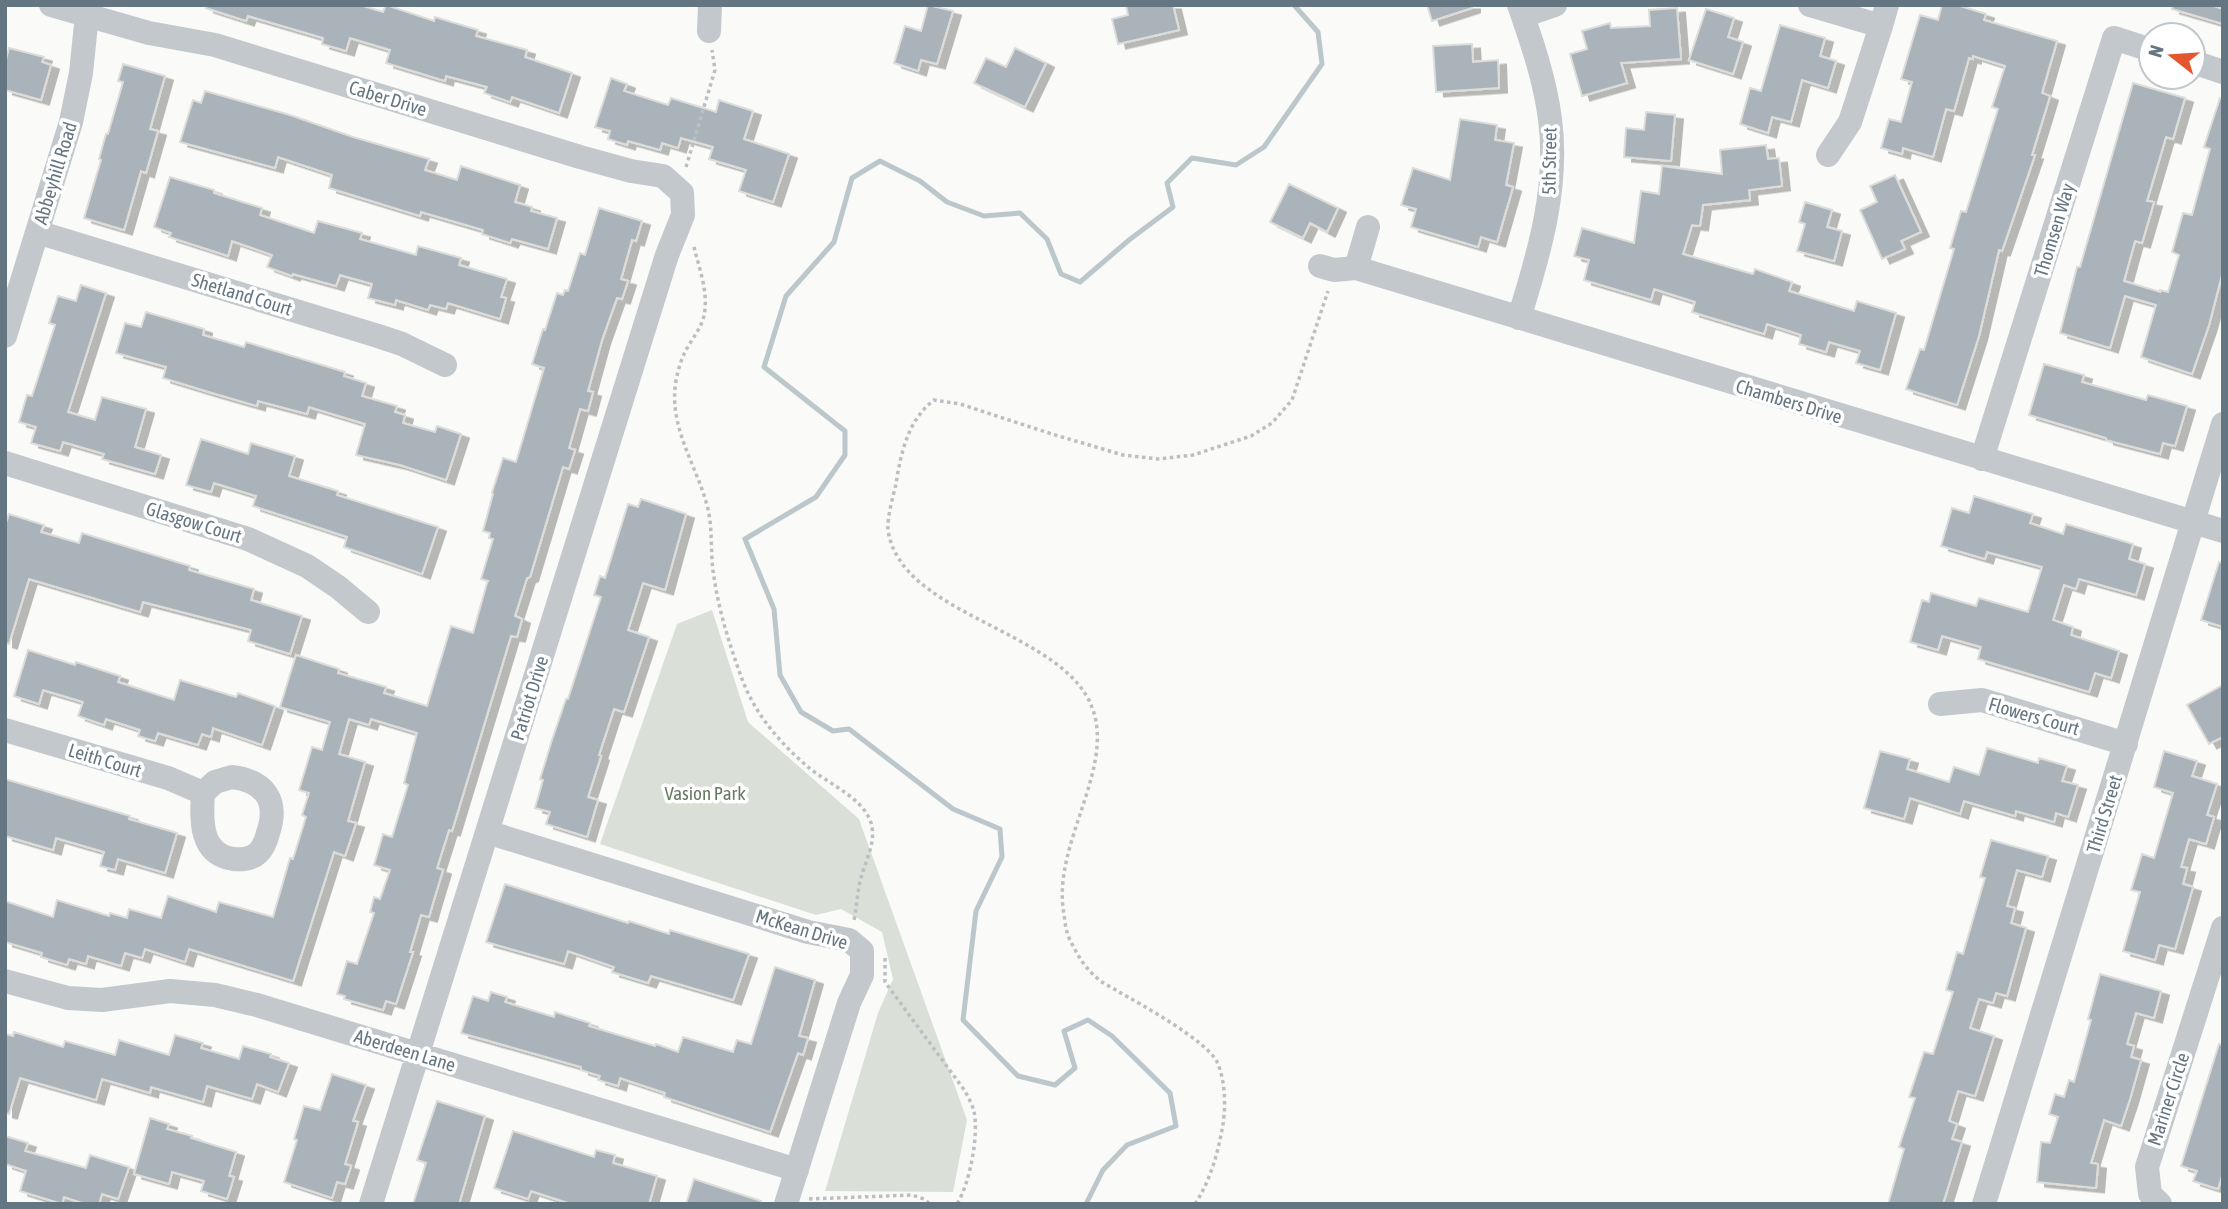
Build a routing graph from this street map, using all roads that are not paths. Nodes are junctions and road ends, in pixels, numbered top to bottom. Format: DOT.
graph roads {
  1 [pos="51,5"];
  2 [pos="710,5"];
  3 [pos="1555,5"];
  4 [pos="1810,5"];
  5 [pos="88,10"];
  6 [pos="1520,11"];
  7 [pos="1884,16"];
  8 [pos="709,31"];
  9 [pos="2137,45"];
  10 [pos="1828,155"];
  11 [pos="682,204"];
  12 [pos="1368,227"];
  13 [pos="37,232"];
  14 [pos="1519,318"];
  15 [pos="5,337"];
  16 [pos="445,365"];
  17 [pos="2223,424"];
  18 [pos="1982,459"];
  19 [pos="5,463"];
  20 [pos="2193,523"];
  21 [pos="2223,531"];
  22 [pos="368,612"];
  23 [pos="1940,704"];
  24 [pos="5,730"];
  25 [pos="2126,744"];
  26 [pos="203,793"];
  27 [pos="487,832"];
  28 [pos="2223,928"];
  29 [pos="5,981"];
  30 [pos="2212,995"];
  31 [pos="418,1054"];
  32 [pos="791,1189"];
  33 [pos="371,1204"];
  34 [pos="1984,1204"];
  35 [pos="2160,1204"];
  1 -- 5 [label="street, Caber Drive"];
  2 -- 8 [label="street"];
  3 -- 6 [label="street"];
  4 -- 7 [label="street"];
  5 -- 11 [label="street, Caber Drive"];
  5 -- 13 [label="street, Abbeyhill Road"];
  6 -- 14 [label="street, 5th Street"];
  7 -- 10 [label="street"];
  9 -- 18 [label="street, Thomsen Way"];
  11 -- 27 [label="street, Patriot Drive"];
  12 -- 14 [label="street, Chambers Drive"];
  13 -- 15 [label="street, Abbeyhill Road"];
  13 -- 16 [label="street, Shetland Court"];
  14 -- 18 [label="street, Chambers Drive"];
  17 -- 20 [label="street, Third Street"];
  18 -- 20 [label="street, Chambers Drive"];
  19 -- 22 [label="street, Glasgow Court"];
  20 -- 21 [label="street, Chambers Drive"];
  20 -- 25 [label="street, Third Street"];
  23 -- 25 [label="street, Flowers Court"];
  24 -- 26 [label="street, Leith Court"];
  25 -- 34 [label="street, Third Street"];
  27 -- 31 [label="street, Patriot Drive"];
  27 -- 32 [label="street, McKean Drive"];
  28 -- 30 [label="street, Mariner Circle"];
  29 -- 31 [label="street, Aberdeen Lane"];
  30 -- 35 [label="street, Mariner Circle"];
  31 -- 32 [label="street, Aberdeen Lane"];
  31 -- 33 [label="street, Patriot Drive"];
}
